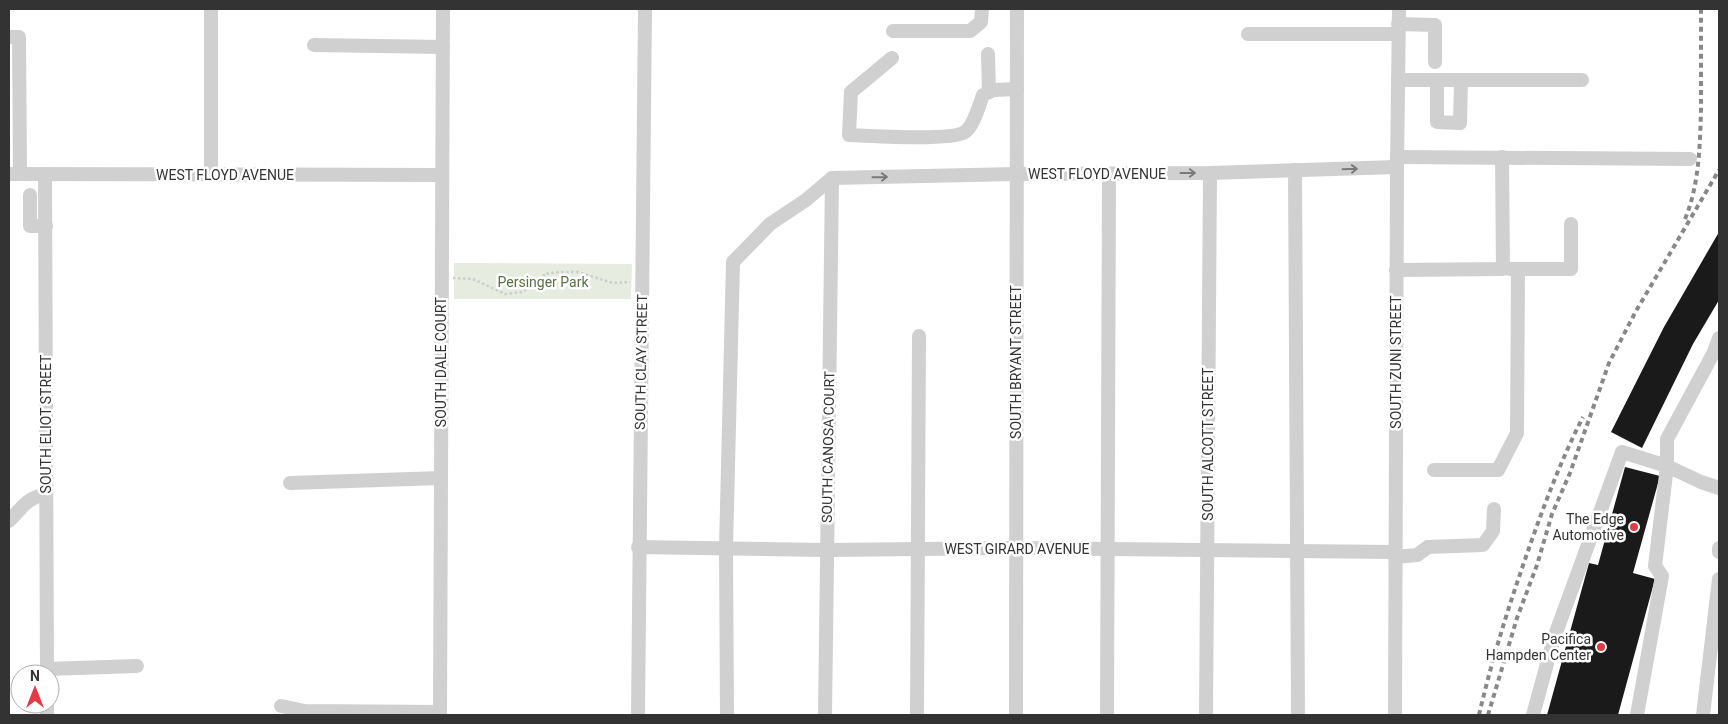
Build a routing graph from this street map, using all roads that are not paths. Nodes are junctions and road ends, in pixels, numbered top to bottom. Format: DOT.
graph roads {
  1 [pos="211,9"];
  2 [pos="443,9"];
  3 [pos="645,9"];
  4 [pos="982,9"];
  5 [pos="1017,9"];
  6 [pos="1398,9"];
  7 [pos="1398,29"];
  8 [pos="893,31"];
  9 [pos="1248,34"];
  10 [pos="9,37"];
  11 [pos="314,45"];
  12 [pos="443,47"];
  13 [pos="988,54"];
  14 [pos="892,58"];
  15 [pos="1435,62"];
  16 [pos="1398,80"];
  17 [pos="1437,80"];
  18 [pos="1461,80"];
  19 [pos="1582,80"];
  20 [pos="1017,89"];
  21 [pos="989,92"];
  22 [pos="14,143"];
  23 [pos="1502,157"];
  24 [pos="1690,159"];
  25 [pos="1397,162"];
  26 [pos="1295,170"];
  27 [pos="1210,173"];
  28 [pos="14,174"];
  29 [pos="46,174"];
  30 [pos="1016,174"];
  31 [pos="1109,174"];
  32 [pos="211,175"];
  33 [pos="442,175"];
  34 [pos="832,178"];
  35 [pos="30,195"];
  36 [pos="1572,224"];
  37 [pos="46,226"];
  38 [pos="1503,269"];
  39 [pos="1518,269"];
  40 [pos="1396,270"];
  41 [pos="919,336"];
  42 [pos="1719,338"];
  43 [pos="1667,466"];
  44 [pos="1434,470"];
  45 [pos="441,478"];
  46 [pos="290,483"];
  47 [pos="1719,488"];
  48 [pos="46,494"];
  49 [pos="1494,509"];
  50 [pos="9,521"];
  51 [pos="638,547"];
  52 [pos="726,548"];
  53 [pos="1016,548"];
  54 [pos="1719,548"];
  55 [pos="918,549"];
  56 [pos="826,550"];
  57 [pos="1108,550"];
  58 [pos="1207,551"];
  59 [pos="1298,552"];
  60 [pos="1719,552"];
  61 [pos="1395,555"];
  62 [pos="1719,579"];
  63 [pos="47,664"];
  64 [pos="137,666"];
  65 [pos="60,671"];
  66 [pos="281,706"];
  67 [pos="440,713"];
  68 [pos="638,715"];
  69 [pos="727,715"];
  70 [pos="825,715"];
  71 [pos="917,715"];
  72 [pos="1016,715"];
  73 [pos="1107,715"];
  74 [pos="1206,715"];
  75 [pos="1298,715"];
  76 [pos="1395,715"];
  77 [pos="1533,715"];
  78 [pos="1637,715"];
  79 [pos="1703,715"];
  1 -- 32 [label="street"];
  2 -- 12 [label="street, SOUTH DALE COURT"];
  3 -- 51 [label="street, SOUTH CLAY STREET"];
  4 -- 8 [label="street"];
  5 -- 20 [label="street, SOUTH BRYANT STREET"];
  6 -- 7 [label="street, SOUTH ZUNI STREET"];
  7 -- 9 [label="street"];
  7 -- 15 [label="street"];
  7 -- 16 [label="street, SOUTH ZUNI STREET"];
  10 -- 22 [label="street"];
  11 -- 12 [label="street"];
  12 -- 33 [label="street, SOUTH DALE COURT"];
  13 -- 21 [label="street"];
  14 -- 21 [label="street"];
  16 -- 17 [label="street"];
  16 -- 25 [label="street, SOUTH ZUNI STREET"];
  17 -- 18 [label="street"];
  17 -- 18 [label="street"];
  18 -- 19 [label="street"];
  20 -- 21 [label="street"];
  20 -- 30 [label="street, SOUTH BRYANT STREET"];
  22 -- 28 [label="street"];
  23 -- 24 [label="street, WEST FLOYD AVENUE"];
  23 -- 25 [label="street, WEST FLOYD AVENUE"];
  23 -- 38 [label="street"];
  26 -- 25 [label="street, WEST FLOYD AVENUE, one-way"];
  25 -- 40 [label="street, SOUTH ZUNI STREET"];
  26 -- 27 [label="street, WEST FLOYD AVENUE"];
  26 -- 59 [label="street"];
  31 -- 27 [label="street, WEST FLOYD AVENUE, one-way"];
  27 -- 58 [label="street, SOUTH ALCOTT STREET"];
  28 -- 29 [label="street, WEST FLOYD AVENUE"];
  29 -- 32 [label="street, WEST FLOYD AVENUE"];
  29 -- 37 [label="street, SOUTH ELIOT STREET"];
  30 -- 31 [label="street, WEST FLOYD AVENUE"];
  34 -- 30 [label="street, WEST FLOYD AVENUE, one-way"];
  30 -- 53 [label="street, SOUTH BRYANT STREET"];
  31 -- 57 [label="street"];
  32 -- 33 [label="street, WEST FLOYD AVENUE"];
  33 -- 45 [label="street, SOUTH DALE COURT"];
  34 -- 52 [label="street"];
  34 -- 56 [label="street, SOUTH CANOSA COURT"];
  35 -- 37 [label="street"];
  36 -- 39 [label="street"];
  37 -- 48 [label="street, SOUTH ELIOT STREET"];
  38 -- 39 [label="street"];
  38 -- 40 [label="street"];
  39 -- 44 [label="street"];
  40 -- 61 [label="street, SOUTH ZUNI STREET"];
  41 -- 55 [label="street"];
  42 -- 43 [label="street"];
  43 -- 47 [label="street"];
  43 -- 77 [label="street"];
  43 -- 78 [label="street"];
  45 -- 46 [label="street"];
  45 -- 67 [label="street, SOUTH DALE COURT"];
  48 -- 50 [label="street"];
  48 -- 63 [label="street, SOUTH ELIOT STREET"];
  49 -- 61 [label="street, WEST GIRARD AVENUE"];
  51 -- 52 [label="street, WEST GIRARD AVENUE"];
  51 -- 68 [label="street, SOUTH CLAY STREET"];
  52 -- 56 [label="street, WEST GIRARD AVENUE"];
  52 -- 69 [label="street"];
  53 -- 55 [label="street, WEST GIRARD AVENUE"];
  53 -- 57 [label="street, WEST GIRARD AVENUE"];
  53 -- 72 [label="street, SOUTH BRYANT STREET"];
  54 -- 60 [label="street"];
  55 -- 56 [label="street, WEST GIRARD AVENUE"];
  55 -- 71 [label="street"];
  56 -- 70 [label="street, SOUTH CANOSA COURT"];
  57 -- 58 [label="street, WEST GIRARD AVENUE"];
  57 -- 73 [label="street"];
  58 -- 59 [label="street, WEST GIRARD AVENUE"];
  58 -- 74 [label="street, SOUTH ALCOTT STREET"];
  59 -- 61 [label="street, WEST GIRARD AVENUE"];
  59 -- 75 [label="street"];
  61 -- 76 [label="street, SOUTH ZUNI STREET"];
  62 -- 79 [label="street"];
  64 -- 65 [label="street"];
  66 -- 67 [label="street"];
}
